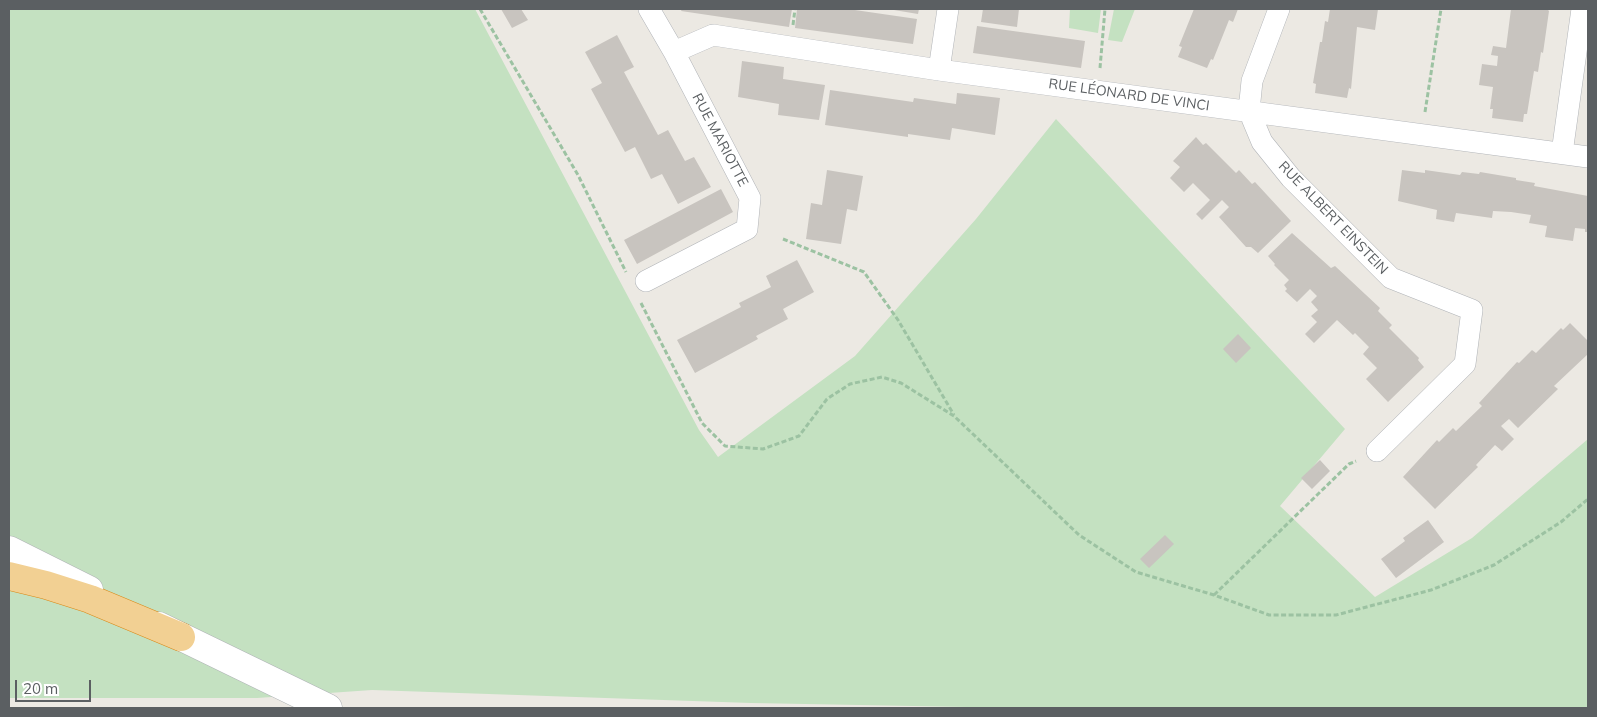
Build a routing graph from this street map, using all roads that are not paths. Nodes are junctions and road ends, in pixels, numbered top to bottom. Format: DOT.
graph roads {
  1 [pos="649,9"];
  2 [pos="948,9"];
  3 [pos="1279,9"];
  4 [pos="1582,9"];
  5 [pos="674,52"];
  6 [pos="939,70"];
  7 [pos="1249,111"];
  8 [pos="1562,153"];
  9 [pos="1588,157"];
  10 [pos="637,285"];
  11 [pos="1377,451"];
  12 [pos="9,550"];
  13 [pos="9,576"];
  14 [pos="181,637"];
  15 [pos="328,708"];
  1 -- 5 [label="street, RUE MARIOTTE"];
  2 -- 6 [label="street"];
  3 -- 7 [label="street"];
  4 -- 8 [label="street"];
  5 -- 6 [label="street, RUE LÉONARD DE VINCI"];
  5 -- 10 [label="street, RUE MARIOTTE"];
  6 -- 7 [label="street, RUE LÉONARD DE VINCI"];
  7 -- 8 [label="street, RUE LÉONARD DE VINCI"];
  7 -- 11 [label="street, RUE ALBERT EINSTEIN"];
  8 -- 9 [label="street, RUE LÉONARD DE VINCI"];
  12 -- 14 [label="main road"];
  13 -- 14 [label="highway"];
  14 -- 15 [label="main road"];
}
